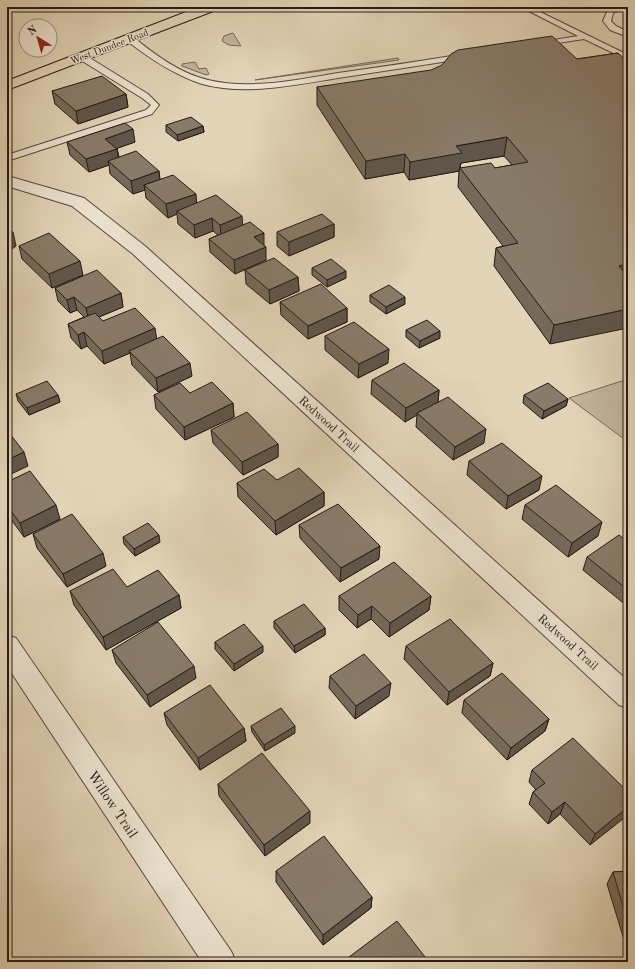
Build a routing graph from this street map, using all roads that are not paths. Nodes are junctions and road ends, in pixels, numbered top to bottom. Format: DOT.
graph roads {
  1 [pos="211,7"];
  2 [pos="525,7"];
  3 [pos="620,7"];
  4 [pos="628,35"];
  5 [pos="585,37"];
  6 [pos="129,38"];
  7 [pos="532,45"];
  8 [pos="471,55"];
  9 [pos="82,57"];
  10 [pos="628,58"];
  11 [pos="7,86"];
  12 [pos="7,158"];
  13 [pos="8,180"];
  14 [pos="7,645"];
  15 [pos="628,697"];
  16 [pos="220,962"];
  1 -- 6 [label="main road, West Dundee Road"];
  2 -- 5 [label="lane"];
  3 -- 4 [label="lane"];
  5 -- 7 [label="lane"];
  5 -- 10 [label="lane"];
  6 -- 8 [label="lane"];
  6 -- 9 [label="main road, West Dundee Road"];
  9 -- 11 [label="main road, West Dundee Road"];
  9 -- 12 [label="lane"];
  13 -- 15 [label="street, Redwood Trail"];
  14 -- 16 [label="street, Willow Trail"];
}
